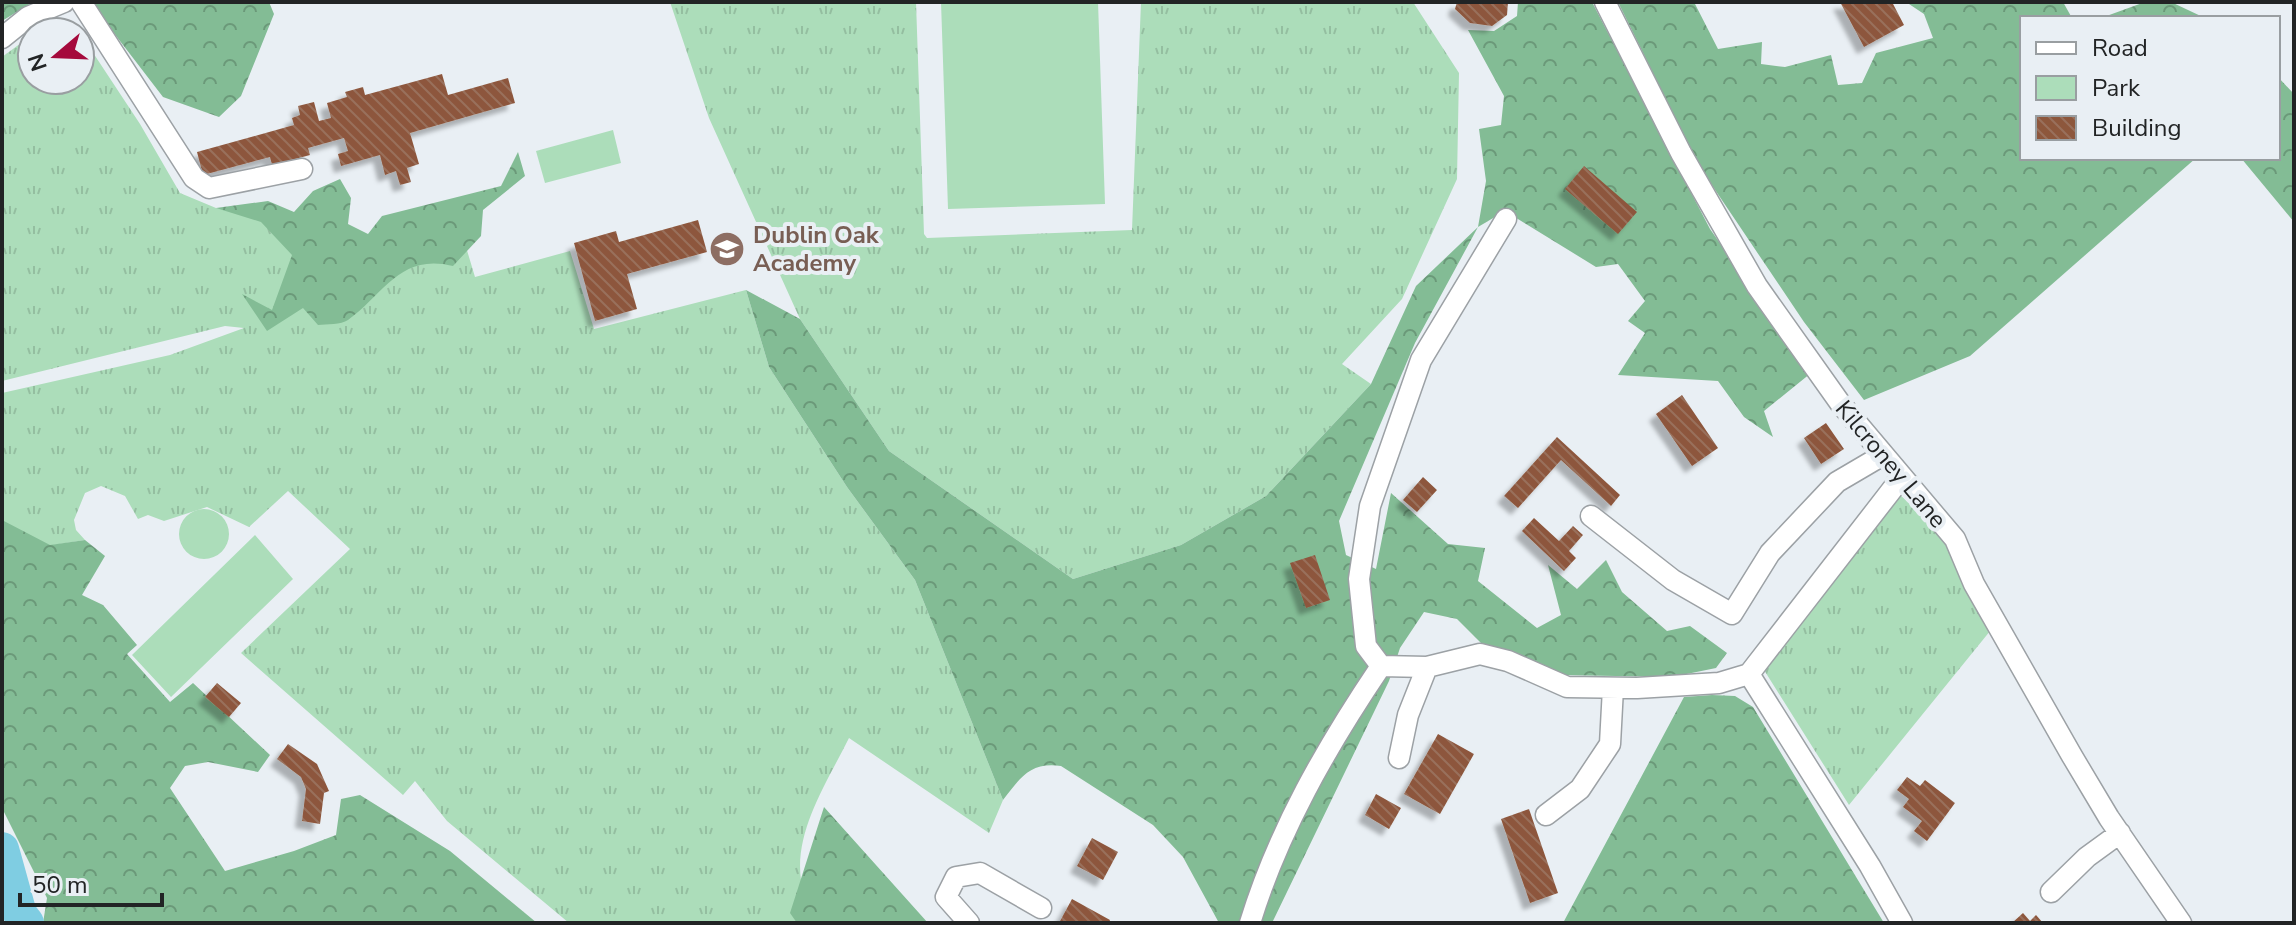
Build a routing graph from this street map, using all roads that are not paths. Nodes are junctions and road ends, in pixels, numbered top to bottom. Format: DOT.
graph roads {
  1 [pos="64,2"];
  2 [pos="81,2"];
  3 [pos="1605,2"];
  4 [pos="2,38"];
  5 [pos="302,169"];
  6 [pos="1506,219"];
  7 [pos="1883,455"];
  8 [pos="1901,478"];
  9 [pos="1591,516"];
  10 [pos="1381,666"];
  11 [pos="1427,667"];
  12 [pos="1749,674"];
  13 [pos="1613,688"];
  14 [pos="1399,758"];
  15 [pos="1546,815"];
  16 [pos="2120,833"];
  17 [pos="2051,892"];
  18 [pos="1041,908"];
  19 [pos="969,923"];
  20 [pos="1250,923"];
  21 [pos="1902,923"];
  22 [pos="2181,923"];
  1 -- 4 [label="street"];
  2 -- 5 [label="street"];
  3 -- 7 [label="street, Kilcroney Lane"];
  6 -- 10 [label="street"];
  7 -- 8 [label="street, Kilcroney Lane"];
  7 -- 9 [label="street"];
  8 -- 12 [label="street"];
  8 -- 16 [label="street, Kilcroney Lane"];
  10 -- 11 [label="street"];
  10 -- 20 [label="street"];
  11 -- 13 [label="street"];
  11 -- 14 [label="street"];
  12 -- 13 [label="street"];
  12 -- 21 [label="street"];
  13 -- 15 [label="street"];
  16 -- 17 [label="street"];
  16 -- 22 [label="street, Kilcroney Lane"];
  18 -- 19 [label="street"];
}
